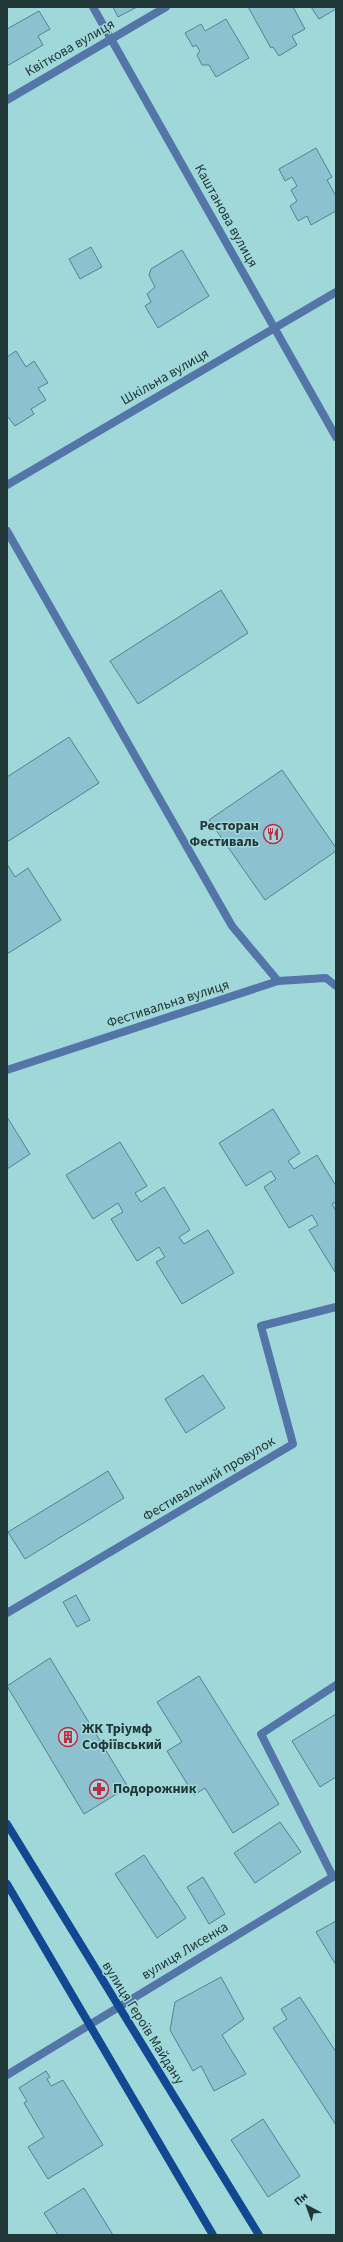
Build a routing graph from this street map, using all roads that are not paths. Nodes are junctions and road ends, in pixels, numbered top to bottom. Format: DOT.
graph roads {
  1 [pos="93,7"];
  2 [pos="166,7"];
  3 [pos="111,39"];
  4 [pos="7,100"];
  5 [pos="336,292"];
  6 [pos="274,328"];
  7 [pos="336,437"];
  8 [pos="7,485"];
  9 [pos="7,531"];
  10 [pos="278,981"];
  11 [pos="336,986"];
  12 [pos="7,1070"];
  13 [pos="336,1307"];
  14 [pos="7,1613"];
  15 [pos="336,1685"];
  16 [pos="7,1824"];
  17 [pos="335,1876"];
  18 [pos="7,1884"];
  19 [pos="118,2008"];
  20 [pos="90,2024"];
  21 [pos="7,2075"];
  22 [pos="213,2235"];
  23 [pos="259,2235"];
  1 -- 3 [label="street, Каштанова вулиця"];
  2 -- 3 [label="street, Квіткова вулиця"];
  3 -- 4 [label="street, Квіткова вулиця"];
  3 -- 6 [label="street, Каштанова вулиця"];
  5 -- 6 [label="street, Шкільна вулиця"];
  6 -- 7 [label="street, Каштанова вулиця"];
  6 -- 8 [label="street, Шкільна вулиця"];
  9 -- 10 [label="street"];
  10 -- 11 [label="street, Фестивальна вулиця"];
  10 -- 12 [label="street, Фестивальна вулиця"];
  13 -- 14 [label="street, Фестивальний провулок"];
  15 -- 17 [label="street"];
  16 -- 19 [label="street, вулиця Героїв Майдану"];
  17 -- 19 [label="street, вулиця Лисенка"];
  18 -- 20 [label="street"];
  19 -- 20 [label="street, вулиця Лисенка"];
  19 -- 23 [label="street, вулиця Героїв Майдану"];
  20 -- 21 [label="street, вулиця Лисенка"];
  20 -- 22 [label="street"];
}
